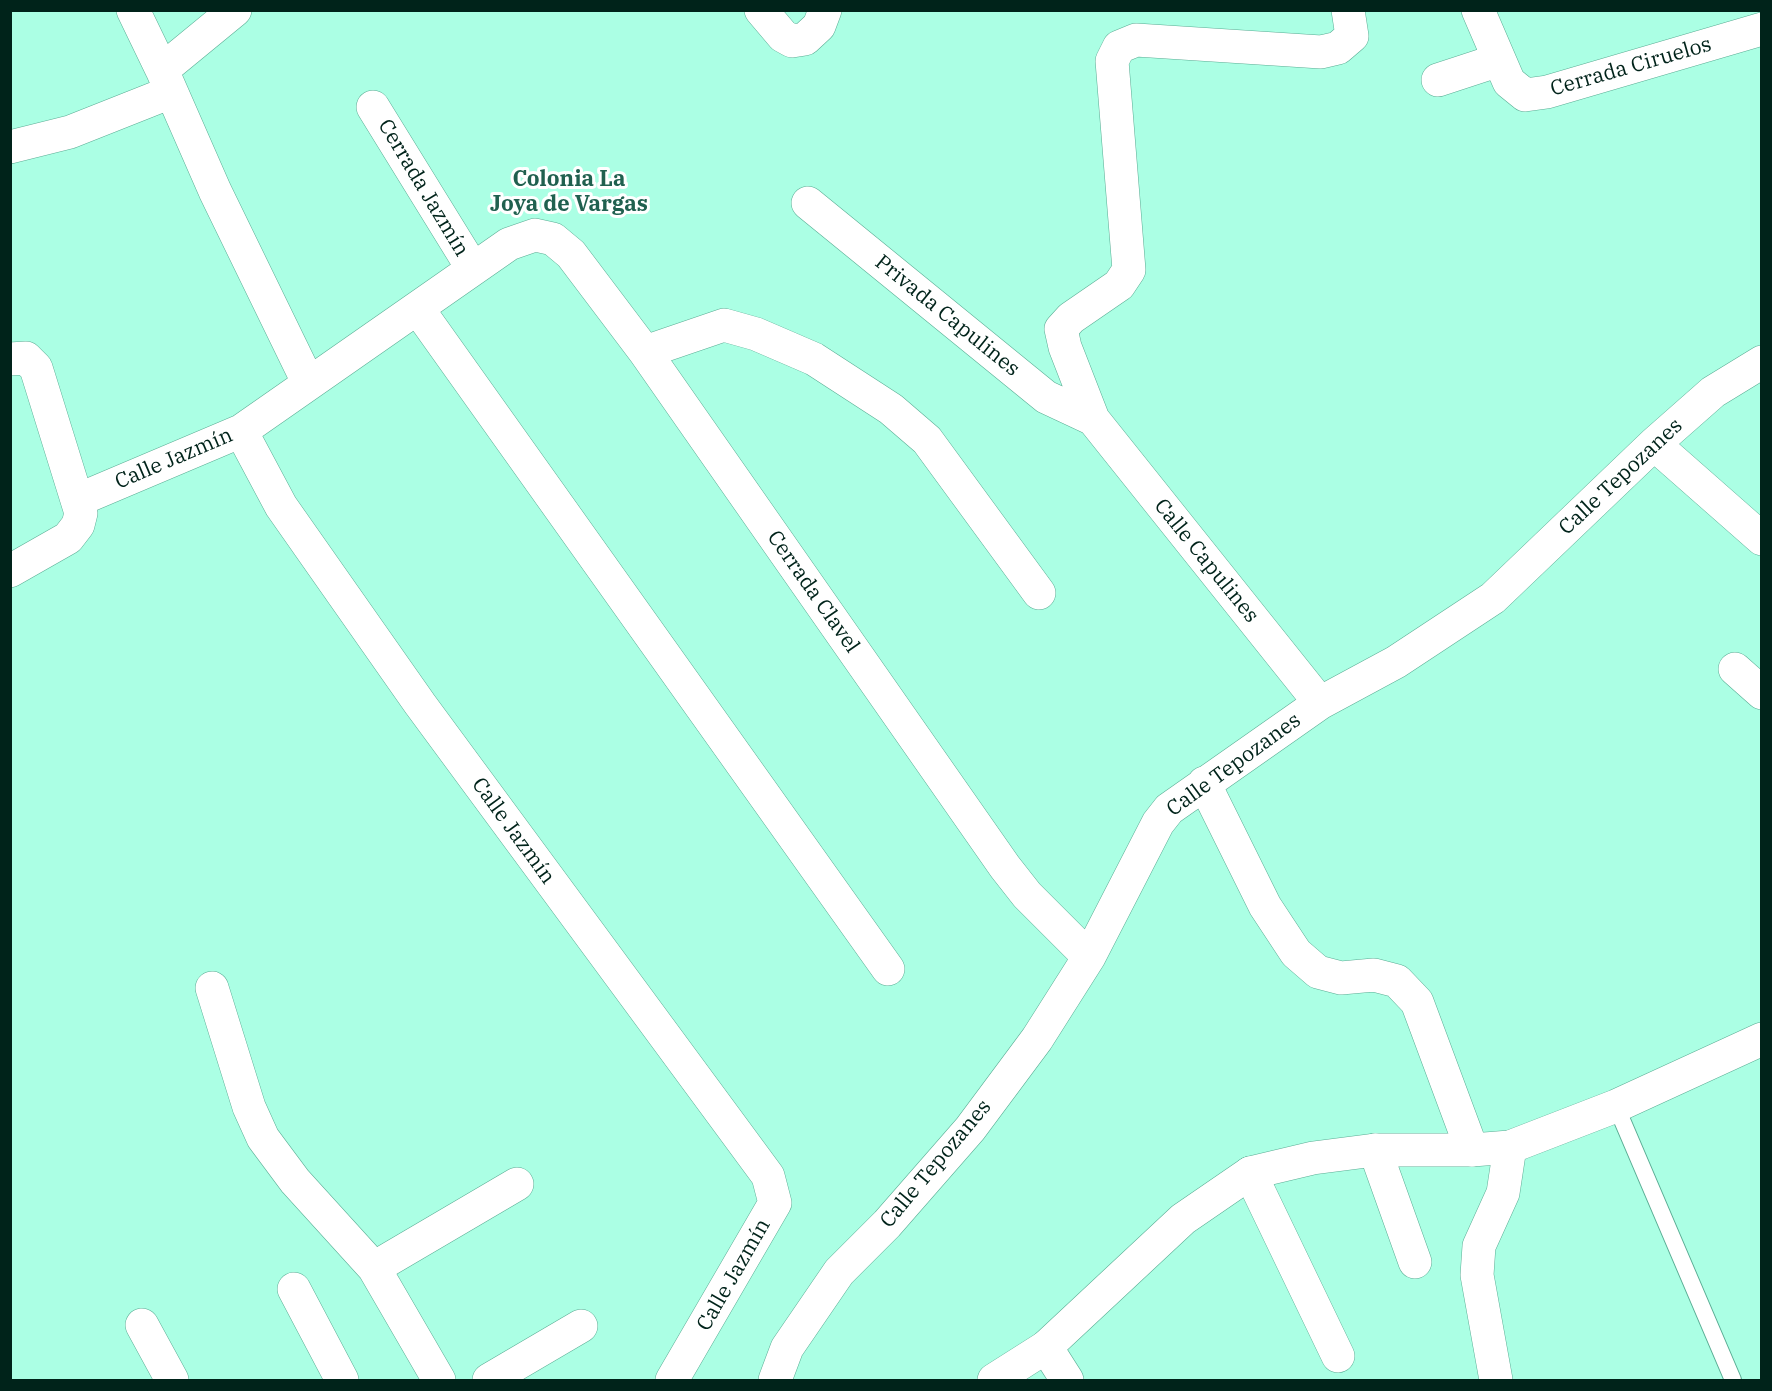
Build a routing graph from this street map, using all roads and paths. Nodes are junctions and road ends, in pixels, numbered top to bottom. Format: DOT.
graph roads {
  1 [pos="133,10"];
  2 [pos="235,10"];
  3 [pos="761,10"];
  4 [pos="825,10"];
  5 [pos="1348,10"];
  6 [pos="1478,10"];
  7 [pos="1761,29"];
  8 [pos="1499,60"];
  9 [pos="1438,80"];
  10 [pos="167,81"];
  11 [pos="373,106"];
  12 [pos="10,147"];
  13 [pos="808,203"];
  14 [pos="472,269"];
  15 [pos="418,309"];
  16 [pos="645,352"];
  17 [pos="18,358"];
  18 [pos="1761,362"];
  19 [pos="308,382"];
  20 [pos="1093,419"];
  21 [pos="241,430"];
  22 [pos="1654,444"];
  23 [pos="78,500"];
  24 [pos="1761,539"];
  25 [pos="10,571"];
  26 [pos="1040,593"];
  27 [pos="1735,669"];
  28 [pos="1761,693"];
  29 [pos="1320,703"];
  30 [pos="1203,783"];
  31 [pos="1089,957"];
  32 [pos="888,969"];
  33 [pos="212,988"];
  34 [pos="1760,1042"];
  35 [pos="1616,1106"];
  36 [pos="1510,1147"];
  37 [pos="1375,1150"];
  38 [pos="1472,1150"];
  39 [pos="1250,1173"];
  40 [pos="518,1184"];
  41 [pos="1415,1262"];
  42 [pos="374,1268"];
  43 [pos="294,1289"];
  44 [pos="142,1325"];
  45 [pos="581,1326"];
  46 [pos="1046,1347"];
  47 [pos="1338,1356"];
  48 [pos="172,1380"];
  49 [pos="342,1380"];
  50 [pos="439,1380"];
  51 [pos="489,1380"];
  52 [pos="672,1380"];
  53 [pos="775,1380"];
  54 [pos="994,1380"];
  55 [pos="1067,1380"];
  56 [pos="1496,1380"];
  57 [pos="1733,1380"];
  1 -- 10 [label="street"];
  2 -- 10 [label="street"];
  3 -- 4 [label="street"];
  5 -- 20 [label="street"];
  6 -- 8 [label="street, Cerrada Ciruelos"];
  7 -- 8 [label="street, Cerrada Ciruelos"];
  8 -- 9 [label="street"];
  10 -- 12 [label="street"];
  10 -- 19 [label="street"];
  11 -- 14 [label="street, Cerrada Jazmín"];
  13 -- 20 [label="street, Privada Capulines"];
  14 -- 15 [label="street"];
  14 -- 16 [label="street, Cerrada Clavel"];
  15 -- 19 [label="street"];
  15 -- 32 [label="street"];
  16 -- 26 [label="street"];
  16 -- 31 [label="street, Cerrada Clavel"];
  17 -- 23 [label="street"];
  18 -- 22 [label="street, Calle Tepozanes"];
  19 -- 21 [label="street"];
  20 -- 29 [label="street, Calle Capulines"];
  21 -- 23 [label="street, Calle Jazmín"];
  21 -- 52 [label="street, Calle Jazmín"];
  22 -- 24 [label="street"];
  22 -- 29 [label="street, Calle Tepozanes"];
  23 -- 25 [label="street"];
  27 -- 28 [label="street"];
  29 -- 30 [label="street, Calle Tepozanes"];
  30 -- 31 [label="street, Calle Tepozanes"];
  30 -- 38 [label="street"];
  31 -- 53 [label="street, Calle Tepozanes"];
  33 -- 42 [label="street"];
  34 -- 35 [label="street"];
  35 -- 36 [label="street"];
  35 -- 57 [label="lane"];
  36 -- 38 [label="street"];
  36 -- 56 [label="street"];
  37 -- 38 [label="street"];
  37 -- 39 [label="street"];
  37 -- 41 [label="street"];
  39 -- 46 [label="street"];
  39 -- 47 [label="street"];
  40 -- 42 [label="street"];
  42 -- 50 [label="street"];
  43 -- 49 [label="street"];
  44 -- 48 [label="street"];
  45 -- 51 [label="street"];
  46 -- 54 [label="street"];
  46 -- 55 [label="street"];
}
